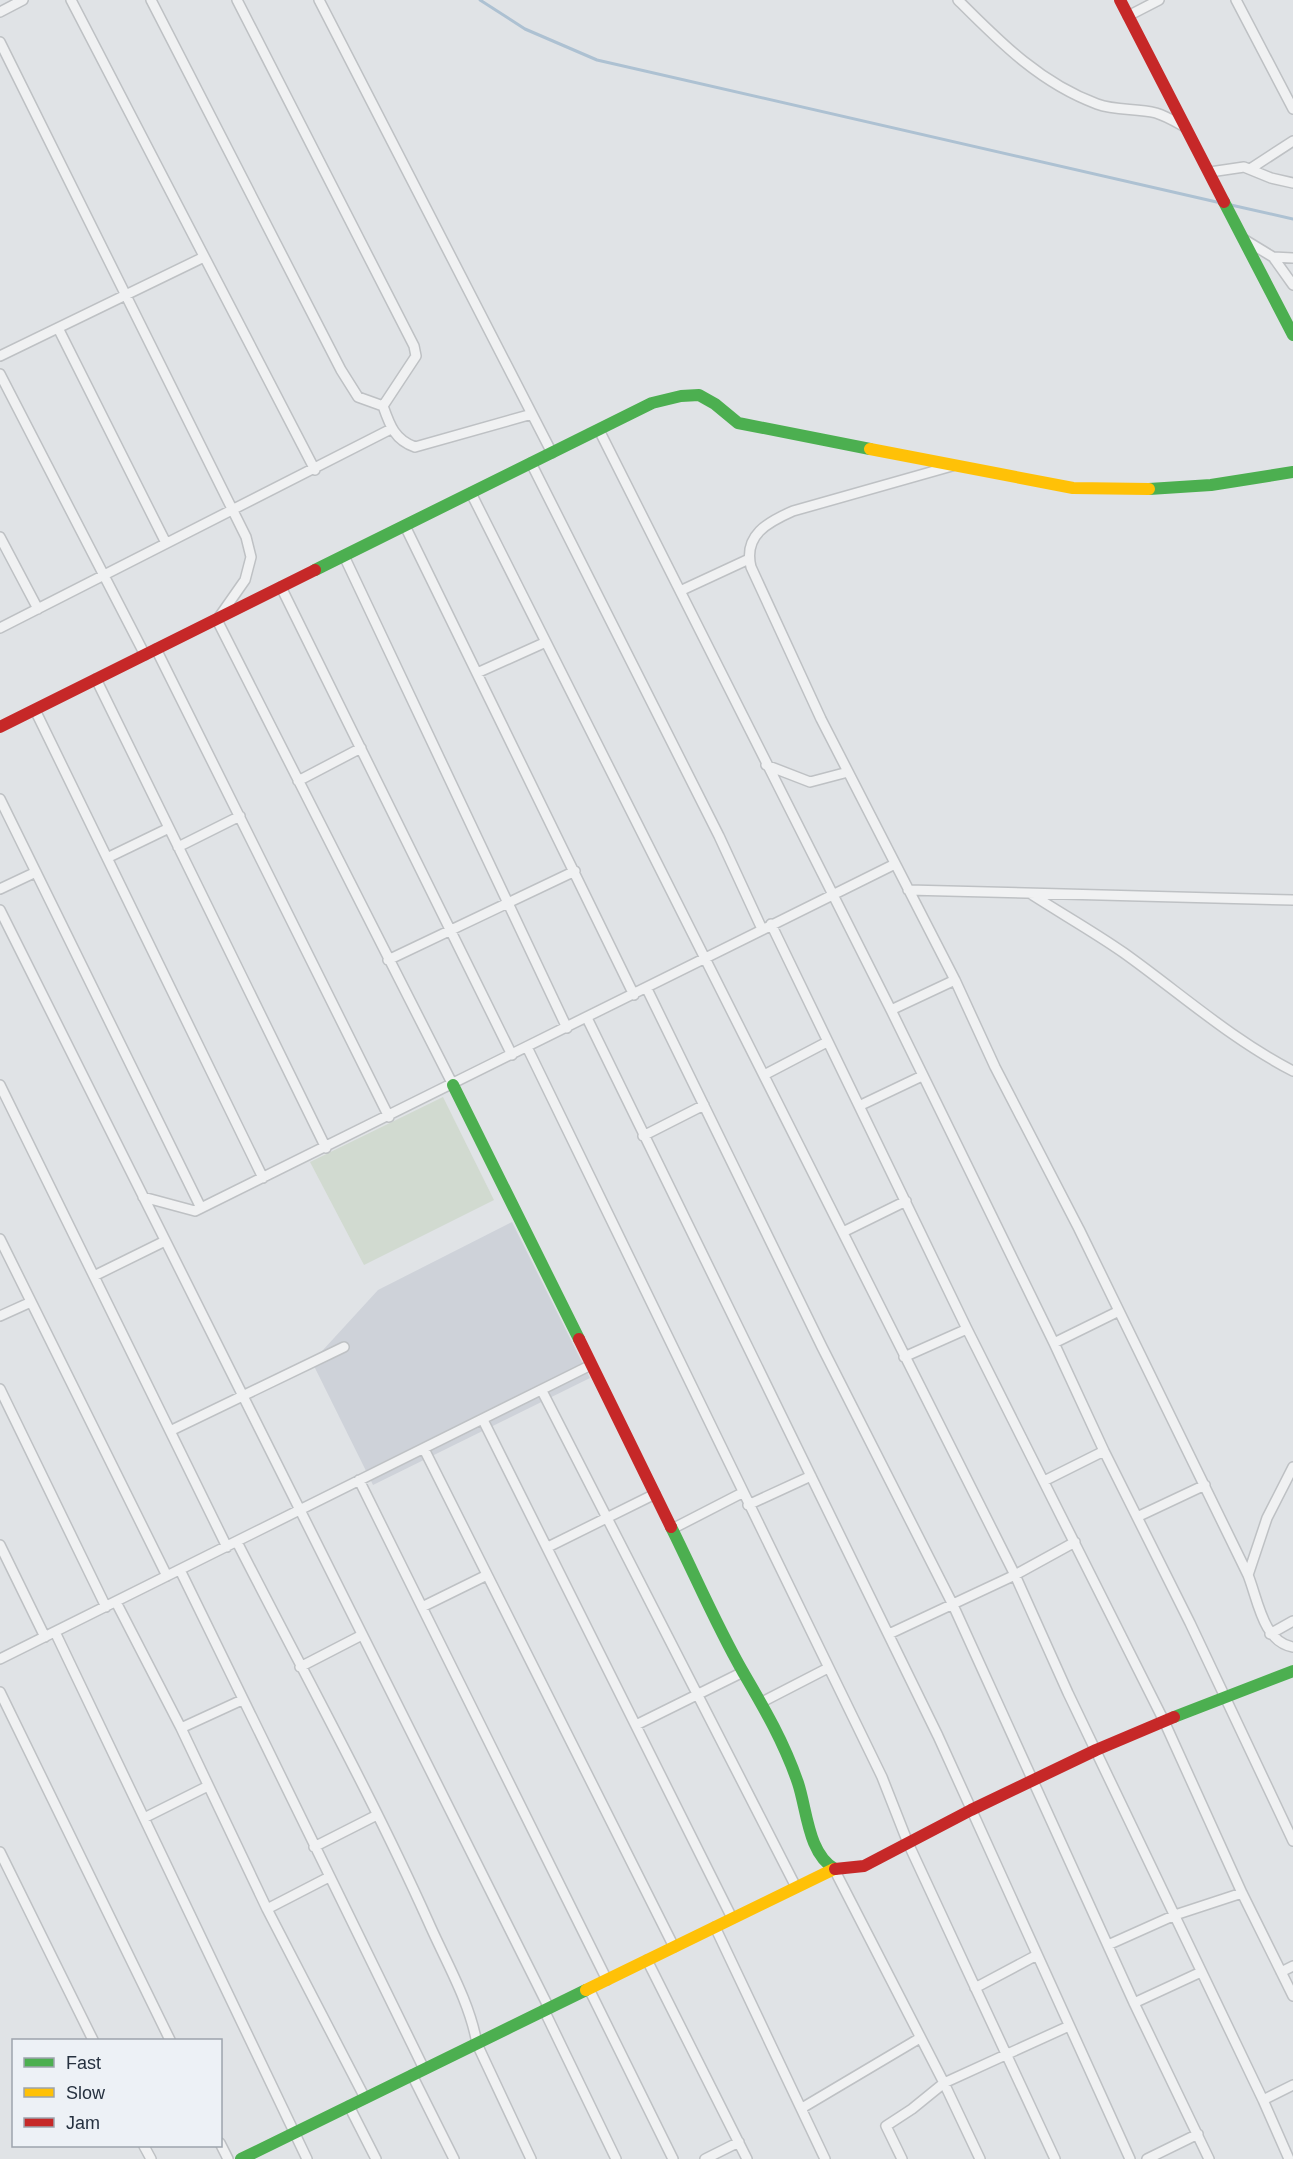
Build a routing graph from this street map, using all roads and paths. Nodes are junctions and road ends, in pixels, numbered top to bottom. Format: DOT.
graph roads {
  1 [pos="23,0"];
  2 [pos="71,0"];
  3 [pos="151,0"];
  4 [pos="237,0"];
  5 [pos="319,0"];
  6 [pos="958,0"];
  7 [pos="1120,0"];
  8 [pos="1160,0"];
  9 [pos="1236,0"];
  10 [pos="0,12"];
  11 [pos="1128,16"];
  12 [pos="0,42"];
  13 [pos="1293,109"];
  14 [pos="1187,128"];
  15 [pos="1293,141"];
  16 [pos="1250,169"];
  17 [pos="1210,172"];
  18 [pos="1293,183"];
  19 [pos="1245,240"];
  20 [pos="204,257"];
  21 [pos="1274,257"];
  22 [pos="1293,258"];
  23 [pos="1293,285"];
  24 [pos="126,295"];
  25 [pos="58,328"];
  26 [pos="1293,335"];
  27 [pos="0,356"];
  28 [pos="0,374"];
  29 [pos="383,406"];
  30 [pos="532,414"];
  31 [pos="391,429"];
  32 [pos="599,430"];
  33 [pos="552,453"];
  34 [pos="531,463"];
  35 [pos="955,465"];
  36 [pos="314,469"];
  37 [pos="1293,472"];
  38 [pos="471,493"];
  39 [pos="232,510"];
  40 [pos="405,526"];
  41 [pos="0,537"];
  42 [pos="166,543"];
  43 [pos="344,556"];
  44 [pos="749,559"];
  45 [pos="103,576"];
  46 [pos="281,587"];
  47 [pos="680,591"];
  48 [pos="38,609"];
  49 [pos="217,620"];
  50 [pos="0,628"];
  51 [pos="546,642"];
  52 [pos="150,652"];
  53 [pos="477,673"];
  54 [pos="96,679"];
  55 [pos="35,710"];
  56 [pos="0,727"];
  57 [pos="361,748"];
  58 [pos="766,765"];
  59 [pos="848,772"];
  60 [pos="298,780"];
  61 [pos="0,799"];
  62 [pos="240,816"];
  63 [pos="169,828"];
  64 [pos="178,847"];
  65 [pos="107,858"];
  66 [pos="895,864"];
  67 [pos="575,871"];
  68 [pos="36,872"];
  69 [pos="0,889"];
  70 [pos="908,890"];
  71 [pos="1029,893"];
  72 [pos="831,894"];
  73 [pos="1293,900"];
  74 [pos="507,904"];
  75 [pos="0,910"];
  76 [pos="767,927"];
  77 [pos="451,930"];
  78 [pos="705,958"];
  79 [pos="388,960"];
  80 [pos="956,980"];
  81 [pos="647,989"];
  82 [pos="634,995"];
  83 [pos="891,1010"];
  84 [pos="586,1018"];
  85 [pos="567,1028"];
  86 [pos="827,1042"];
  87 [pos="527,1047"];
  88 [pos="512,1055"];
  89 [pos="1293,1071"];
  90 [pos="764,1075"];
  91 [pos="922,1076"];
  92 [pos="0,1085"];
  93 [pos="453,1085"];
  94 [pos="704,1105"];
  95 [pos="859,1106"];
  96 [pos="389,1117"];
  97 [pos="643,1136"];
  98 [pos="326,1148"];
  99 [pos="263,1178"];
  100 [pos="143,1197"];
  101 [pos="906,1201"];
  102 [pos="201,1208"];
  103 [pos="843,1232"];
  104 [pos="0,1239"];
  105 [pos="165,1241"];
  106 [pos="94,1276"];
  107 [pos="31,1302"];
  108 [pos="1119,1311"];
  109 [pos="0,1316"];
  110 [pos="967,1329"];
  111 [pos="1054,1343"];
  112 [pos="344,1347"];
  113 [pos="904,1357"];
  114 [pos="591,1365"];
  115 [pos="0,1389"];
  116 [pos="543,1391"];
  117 [pos="242,1396"];
  118 [pos="483,1420"];
  119 [pos="170,1431"];
  120 [pos="424,1449"];
  121 [pos="1104,1452"];
  122 [pos="1293,1467"];
  123 [pos="811,1476"];
  124 [pos="359,1480"];
  125 [pos="1044,1481"];
  126 [pos="1204,1485"];
  127 [pos="742,1493"];
  128 [pos="655,1494"];
  129 [pos="748,1505"];
  130 [pos="300,1511"];
  131 [pos="607,1517"];
  132 [pos="1137,1517"];
  133 [pos="672,1529"];
  134 [pos="237,1542"];
  135 [pos="1075,1542"];
  136 [pos="0,1545"];
  137 [pos="227,1547"];
  138 [pos="548,1547"];
  139 [pos="180,1570"];
  140 [pos="487,1575"];
  141 [pos="1015,1575"];
  142 [pos="1248,1575"];
  143 [pos="167,1576"];
  144 [pos="116,1602"];
  145 [pos="953,1605"];
  146 [pos="106,1607"];
  147 [pos="422,1607"];
  148 [pos="1293,1621"];
  149 [pos="55,1632"];
  150 [pos="889,1634"];
  151 [pos="1270,1634"];
  152 [pos="362,1635"];
  153 [pos="45,1637"];
  154 [pos="1293,1647"];
  155 [pos="0,1659"];
  156 [pos="300,1667"];
  157 [pos="828,1668"];
  158 [pos="1293,1671"];
  159 [pos="743,1672"];
  160 [pos="0,1692"];
  161 [pos="699,1695"];
  162 [pos="1223,1696"];
  163 [pos="242,1700"];
  164 [pos="764,1701"];
  165 [pos="1164,1721"];
  166 [pos="636,1725"];
  167 [pos="181,1728"];
  168 [pos="1096,1750"];
  169 [pos="1032,1781"];
  170 [pos="208,1786"];
  171 [pos="971,1810"];
  172 [pos="377,1815"];
  173 [pos="144,1818"];
  174 [pos="1293,1841"];
  175 [pos="908,1843"];
  176 [pos="314,1847"];
  177 [pos="0,1852"];
  178 [pos="834,1869"];
  179 [pos="329,1877"];
  180 [pos="796,1887"];
  181 [pos="1242,1893"];
  182 [pos="267,1909"];
  183 [pos="1175,1915"];
  184 [pos="732,1918"];
  185 [pos="715,1927"];
  186 [pos="1108,1945"];
  187 [pos="674,1947"];
  188 [pos="1036,1955"];
  189 [pos="647,1960"];
  190 [pos="1293,1966"];
  191 [pos="1201,1972"];
  192 [pos="1281,1972"];
  193 [pos="607,1980"];
  194 [pos="975,1988"];
  195 [pos="589,1989"];
  196 [pos="1293,1996"];
  197 [pos="1134,2003"];
  198 [pos="546,2009"];
  199 [pos="1069,2026"];
  200 [pos="920,2038"];
  201 [pos="93,2039"];
  202 [pos="170,2039"];
  203 [pos="477,2044"];
  204 [pos="1006,2054"];
  205 [pos="424,2069"];
  206 [pos="412,2075"];
  207 [pos="944,2083"];
  208 [pos="1293,2085"];
  209 [pos="365,2098"];
  210 [pos="1263,2100"];
  211 [pos="349,2106"];
  212 [pos="802,2108"];
  213 [pos="294,2133"];
  214 [pos="1198,2134"];
  215 [pos="739,2142"];
  216 [pos="241,2159"];
  217 [pos="307,2159"];
  218 [pos="376,2159"];
  219 [pos="454,2159"];
  220 [pos="531,2159"];
  221 [pos="616,2159"];
  222 [pos="673,2159"];
  223 [pos="705,2159"];
  224 [pos="747,2159"];
  225 [pos="825,2159"];
  226 [pos="902,2159"];
  227 [pos="980,2159"];
  228 [pos="1055,2159"];
  229 [pos="1130,2159"];
  230 [pos="1147,2159"];
  231 [pos="1209,2159"];
  232 [pos="1289,2159"];
  1 -- 10 [label="street"];
  2 -- 20 [label="street"];
  3 -- 29 [label="street"];
  4 -- 29 [label="street"];
  5 -- 30 [label="street"];
  6 -- 14 [label="street"];
  7 -- 11 [label="street"];
  8 -- 11 [label="street"];
  9 -- 13 [label="street"];
  11 -- 14 [label="street"];
  12 -- 24 [label="street"];
  14 -- 17 [label="street"];
  15 -- 16 [label="street"];
  16 -- 17 [label="street"];
  16 -- 18 [label="street"];
  17 -- 19 [label="street"];
  19 -- 21 [label="street"];
  19 -- 26 [label="street"];
  20 -- 24 [label="street"];
  20 -- 36 [label="street"];
  21 -- 22 [label="street"];
  21 -- 23 [label="street"];
  24 -- 25 [label="street"];
  24 -- 39 [label="street"];
  25 -- 27 [label="street"];
  25 -- 42 [label="street"];
  28 -- 45 [label="street"];
  29 -- 31 [label="street"];
  30 -- 31 [label="street"];
  30 -- 33 [label="street"];
  31 -- 36 [label="street"];
  32 -- 33 [label="street"];
  32 -- 35 [label="street"];
  32 -- 47 [label="street"];
  33 -- 34 [label="street"];
  34 -- 38 [label="street"];
  34 -- 76 [label="street"];
  35 -- 37 [label="street"];
  35 -- 44 [label="street"];
  36 -- 39 [label="street"];
  38 -- 40 [label="street"];
  38 -- 51 [label="street"];
  39 -- 42 [label="street"];
  39 -- 49 [label="street"];
  40 -- 43 [label="street"];
  40 -- 53 [label="street"];
  41 -- 48 [label="street"];
  42 -- 45 [label="street"];
  43 -- 46 [label="street"];
  43 -- 74 [label="street"];
  44 -- 47 [label="street"];
  44 -- 59 [label="street"];
  45 -- 48 [label="street"];
  45 -- 52 [label="street"];
  46 -- 49 [label="street"];
  46 -- 57 [label="street"];
  47 -- 58 [label="street"];
  48 -- 50 [label="street"];
  49 -- 52 [label="street"];
  49 -- 60 [label="street"];
  51 -- 53 [label="street"];
  51 -- 78 [label="street"];
  52 -- 54 [label="street"];
  52 -- 62 [label="street"];
  53 -- 67 [label="street"];
  54 -- 55 [label="street"];
  54 -- 63 [label="street"];
  55 -- 56 [label="street"];
  55 -- 65 [label="street"];
  57 -- 60 [label="street"];
  57 -- 77 [label="street"];
  58 -- 59 [label="street"];
  58 -- 72 [label="street"];
  59 -- 66 [label="street"];
  60 -- 79 [label="street"];
  61 -- 68 [label="street"];
  62 -- 64 [label="street"];
  62 -- 96 [label="street"];
  63 -- 64 [label="street"];
  63 -- 65 [label="street"];
  64 -- 98 [label="street"];
  65 -- 99 [label="street"];
  66 -- 70 [label="street"];
  66 -- 72 [label="street"];
  67 -- 74 [label="street"];
  67 -- 82 [label="street"];
  68 -- 69 [label="street"];
  68 -- 102 [label="street"];
  70 -- 71 [label="street"];
  70 -- 80 [label="street"];
  71 -- 73 [label="street"];
  71 -- 89 [label="street"];
  72 -- 76 [label="street"];
  72 -- 83 [label="street"];
  74 -- 77 [label="street"];
  74 -- 85 [label="street"];
  75 -- 100 [label="street"];
  76 -- 78 [label="street"];
  76 -- 86 [label="street"];
  77 -- 79 [label="street"];
  77 -- 88 [label="street"];
  78 -- 81 [label="street"];
  78 -- 90 [label="street"];
  79 -- 93 [label="street"];
  80 -- 83 [label="street"];
  80 -- 108 [label="street"];
  81 -- 82 [label="street"];
  81 -- 94 [label="street"];
  82 -- 84 [label="street"];
  83 -- 91 [label="street"];
  84 -- 85 [label="street"];
  84 -- 97 [label="street"];
  85 -- 87 [label="street"];
  86 -- 90 [label="street"];
  86 -- 95 [label="street"];
  87 -- 88 [label="street"];
  87 -- 127 [label="street"];
  88 -- 93 [label="street"];
  90 -- 103 [label="street"];
  91 -- 95 [label="street"];
  91 -- 111 [label="street"];
  92 -- 106 [label="street"];
  93 -- 96 [label="street"];
  93 -- 114 [label="street"];
  94 -- 97 [label="street"];
  94 -- 145 [label="street"];
  95 -- 101 [label="street"];
  96 -- 98 [label="street"];
  97 -- 123 [label="street"];
  98 -- 99 [label="street"];
  99 -- 102 [label="street"];
  100 -- 102 [label="street"];
  100 -- 105 [label="street"];
  101 -- 103 [label="street"];
  101 -- 110 [label="street"];
  103 -- 113 [label="street"];
  104 -- 107 [label="street"];
  105 -- 106 [label="street"];
  105 -- 117 [label="street"];
  106 -- 119 [label="street"];
  107 -- 109 [label="street"];
  107 -- 143 [label="street"];
  108 -- 111 [label="street"];
  108 -- 126 [label="street"];
  110 -- 113 [label="street"];
  110 -- 125 [label="street"];
  111 -- 121 [label="street"];
  112 -- 117 [label="street"];
  113 -- 141 [label="street"];
  114 -- 116 [label="street"];
  114 -- 128 [label="street"];
  115 -- 146 [label="street"];
  116 -- 118 [label="street"];
  116 -- 131 [label="street"];
  117 -- 119 [label="street"];
  117 -- 130 [label="street"];
  118 -- 120 [label="street"];
  118 -- 138 [label="street"];
  119 -- 137 [label="street"];
  120 -- 124 [label="street"];
  120 -- 140 [label="street"];
  121 -- 125 [label="street"];
  121 -- 132 [label="street"];
  122 -- 142 [label="street"];
  123 -- 129 [label="street"];
  123 -- 150 [label="street"];
  124 -- 130 [label="street"];
  124 -- 147 [label="street"];
  125 -- 135 [label="street"];
  126 -- 132 [label="street"];
  126 -- 142 [label="street"];
  127 -- 129 [label="street"];
  127 -- 133 [label="street"];
  128 -- 131 [label="street"];
  128 -- 133 [label="street"];
  129 -- 157 [label="street"];
  130 -- 134 [label="street"];
  130 -- 152 [label="street"];
  131 -- 138 [label="street"];
  131 -- 161 [label="street"];
  132 -- 162 [label="street"];
  133 -- 159 [label="street"];
  134 -- 137 [label="street"];
  134 -- 156 [label="street"];
  135 -- 141 [label="street"];
  135 -- 165 [label="street"];
  136 -- 153 [label="street"];
  137 -- 139 [label="street"];
  138 -- 166 [label="street"];
  139 -- 143 [label="street"];
  139 -- 163 [label="street"];
  140 -- 147 [label="street"];
  140 -- 187 [label="street"];
  141 -- 145 [label="street"];
  141 -- 168 [label="street"];
  142 -- 151 [label="street"];
  143 -- 144 [label="street"];
  144 -- 146 [label="street"];
  144 -- 167 [label="street"];
  145 -- 150 [label="street"];
  145 -- 169 [label="street"];
  146 -- 149 [label="street"];
  147 -- 193 [label="street"];
  148 -- 151 [label="street"];
  149 -- 153 [label="street"];
  149 -- 173 [label="street"];
  150 -- 171 [label="street"];
  151 -- 154 [label="street"];
  152 -- 156 [label="street"];
  152 -- 198 [label="street"];
  153 -- 155 [label="street"];
  156 -- 172 [label="street"];
  157 -- 164 [label="street"];
  157 -- 175 [label="street"];
  158 -- 162 [label="street"];
  159 -- 161 [label="street"];
  159 -- 164 [label="street"];
  160 -- 202 [label="street"];
  161 -- 166 [label="street"];
  161 -- 180 [label="street"];
  162 -- 165 [label="street"];
  162 -- 174 [label="street"];
  163 -- 167 [label="street"];
  163 -- 176 [label="street"];
  164 -- 178 [label="street"];
  165 -- 168 [label="street"];
  165 -- 181 [label="street"];
  166 -- 184 [label="street"];
  167 -- 170 [label="street"];
  168 -- 169 [label="street"];
  168 -- 183 [label="street"];
  169 -- 171 [label="street"];
  169 -- 186 [label="street"];
  170 -- 173 [label="street"];
  170 -- 182 [label="street"];
  171 -- 175 [label="street"];
  171 -- 188 [label="street"];
  172 -- 176 [label="street"];
  172 -- 203 [label="street"];
  173 -- 213 [label="street"];
  175 -- 178 [label="street"];
  175 -- 194 [label="street"];
  176 -- 179 [label="street"];
  177 -- 201 [label="street"];
  178 -- 180 [label="street"];
  178 -- 200 [label="street"];
  179 -- 182 [label="street"];
  179 -- 205 [label="street"];
  180 -- 184 [label="street"];
  181 -- 183 [label="street"];
  181 -- 192 [label="street"];
  182 -- 209 [label="street"];
  183 -- 186 [label="street"];
  183 -- 191 [label="street"];
  184 -- 185 [label="street"];
  185 -- 187 [label="street"];
  185 -- 212 [label="street"];
  186 -- 197 [label="street"];
  187 -- 189 [label="street"];
  188 -- 194 [label="street"];
  188 -- 199 [label="street"];
  189 -- 193 [label="street"];
  189 -- 215 [label="street"];
  190 -- 192 [label="street"];
  191 -- 197 [label="street"];
  191 -- 210 [label="street"];
  192 -- 196 [label="street"];
  193 -- 195 [label="street"];
  194 -- 204 [label="street"];
  195 -- 198 [label="street"];
  195 -- 222 [label="street"];
  197 -- 214 [label="street"];
  198 -- 203 [label="street"];
  198 -- 221 [label="street"];
  199 -- 204 [label="street"];
  199 -- 229 [label="street"];
  200 -- 207 [label="street"];
  200 -- 212 [label="street"];
  203 -- 205 [label="street"];
  203 -- 220 [label="street"];
  204 -- 207 [label="street"];
  204 -- 228 [label="street"];
  205 -- 206 [label="street"];
  206 -- 209 [label="street"];
  206 -- 219 [label="street"];
  207 -- 226 [label="street"];
  207 -- 227 [label="street"];
  208 -- 210 [label="street"];
  209 -- 211 [label="street"];
  210 -- 232 [label="street"];
  211 -- 213 [label="street"];
  211 -- 218 [label="street"];
  212 -- 225 [label="street"];
  213 -- 216 [label="street"];
  213 -- 217 [label="street"];
  214 -- 230 [label="street"];
  214 -- 231 [label="street"];
  215 -- 223 [label="street"];
  215 -- 224 [label="street"];
}
